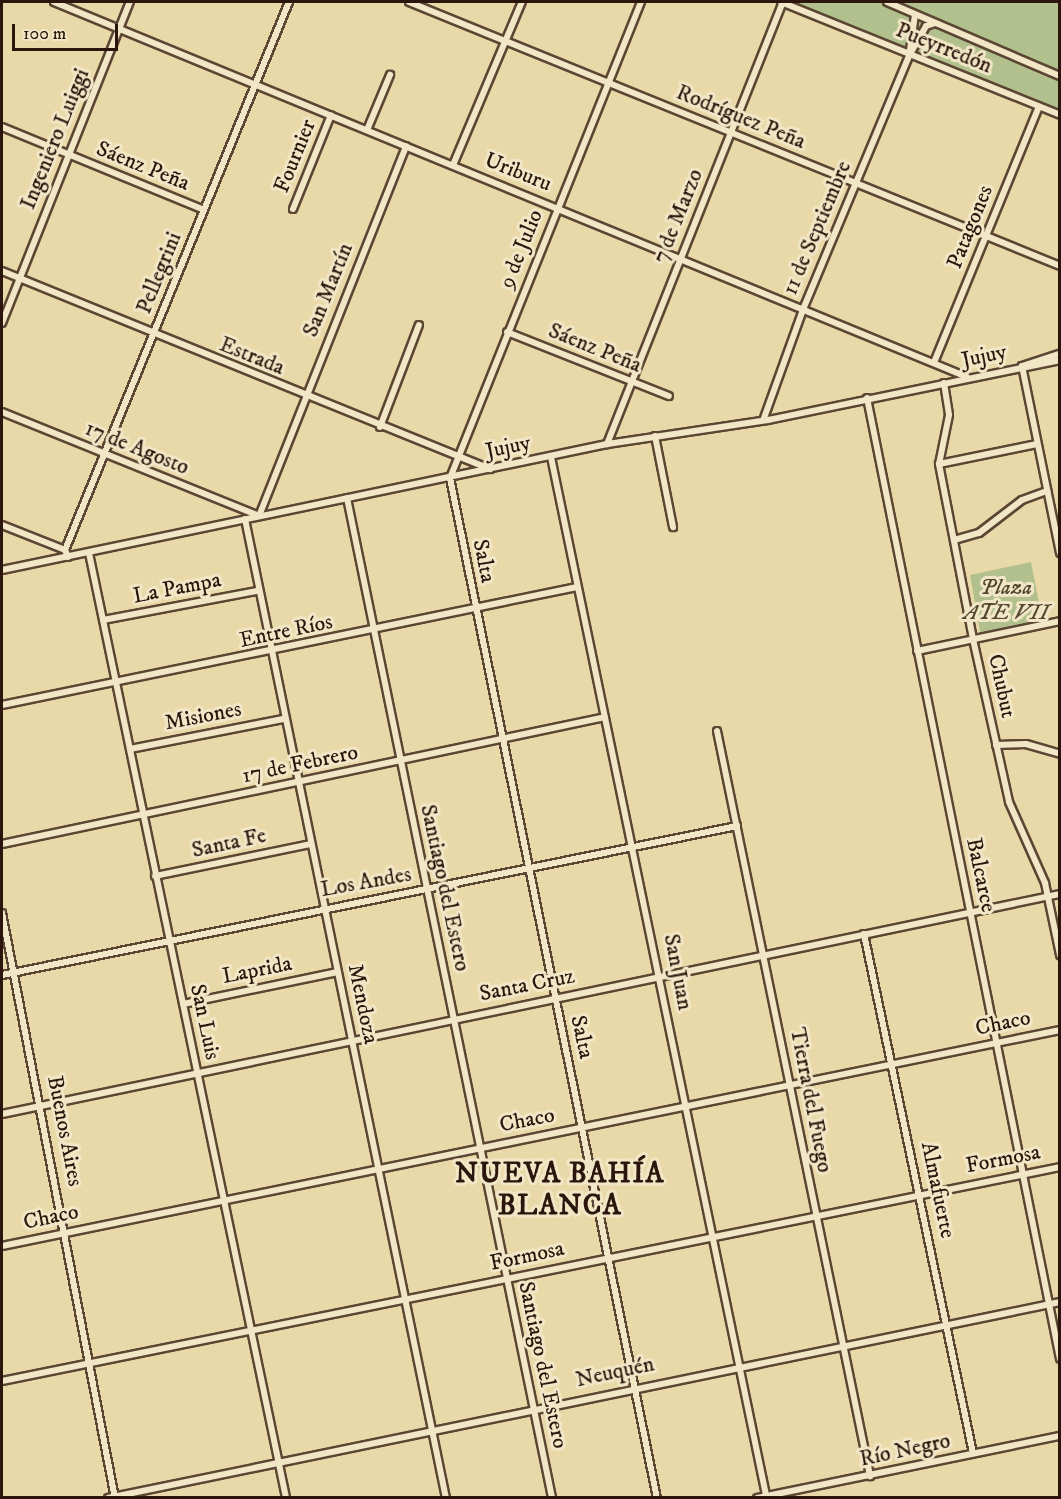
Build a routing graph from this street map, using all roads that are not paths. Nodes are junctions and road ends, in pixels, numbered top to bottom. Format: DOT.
graph roads {
  1 [pos="54,2"];
  2 [pos="129,2"];
  3 [pos="288,2"];
  4 [pos="409,2"];
  5 [pos="522,2"];
  6 [pos="641,2"];
  7 [pos="782,2"];
  8 [pos="887,2"];
  9 [pos="420,4"];
  10 [pos="915,15"];
  11 [pos="935,23"];
  12 [pos="118,29"];
  13 [pos="505,40"];
  14 [pos="910,54"];
  15 [pos="390,75"];
  16 [pos="1059,76"];
  17 [pos="608,82"];
  18 [pos="255,85"];
  19 [pos="1039,107"];
  20 [pos="1059,115"];
  21 [pos="331,116"];
  22 [pos="2,127"];
  23 [pos="367,130"];
  24 [pos="730,132"];
  25 [pos="406,146"];
  26 [pos="67,154"];
  27 [pos="453,165"];
  28 [pos="856,183"];
  29 [pos="557,207"];
  30 [pos="292,209"];
  31 [pos="204,210"];
  32 [pos="987,235"];
  33 [pos="681,257"];
  34 [pos="1059,266"];
  35 [pos="2,272"];
  36 [pos="20,279"];
  37 [pos="804,307"];
  38 [pos="2,323"];
  39 [pos="419,325"];
  40 [pos="507,332"];
  41 [pos="153,335"];
  42 [pos="1059,354"];
  43 [pos="934,360"];
  44 [pos="1059,360"];
  45 [pos="1022,366"];
  46 [pos="967,377"];
  47 [pos="631,383"];
  48 [pos="944,383"];
  49 [pos="305,396"];
  50 [pos="669,396"];
  51 [pos="867,398"];
  52 [pos="2,412"];
  53 [pos="764,418"];
  54 [pos="380,427"];
  55 [pos="655,436"];
  56 [pos="607,444"];
  57 [pos="1037,444"];
  58 [pos="106,455"];
  59 [pos="551,457"];
  60 [pos="456,458"];
  61 [pos="939,464"];
  62 [pos="491,469"];
  63 [pos="450,478"];
  64 [pos="1047,491"];
  65 [pos="347,498"];
  66 [pos="259,516"];
  67 [pos="244,519"];
  68 [pos="2,525"];
  69 [pos="673,527"];
  70 [pos="954,540"];
  71 [pos="89,553"];
  72 [pos="1059,553"];
  73 [pos="67,554"];
  74 [pos="2,570"];
  75 [pos="577,587"];
  76 [pos="257,591"];
  77 [pos="476,611"];
  78 [pos="103,620"];
  79 [pos="1059,621"];
  80 [pos="375,631"];
  81 [pos="973,639"];
  82 [pos="916,651"];
  83 [pos="270,653"];
  84 [pos="115,682"];
  85 [pos="2,705"];
  86 [pos="605,717"];
  87 [pos="283,719"];
  88 [pos="717,731"];
  89 [pos="502,739"];
  90 [pos="996,745"];
  91 [pos="130,748"];
  92 [pos="1059,754"];
  93 [pos="399,761"];
  94 [pos="296,784"];
  95 [pos="141,813"];
  96 [pos="737,826"];
  97 [pos="2,844"];
  98 [pos="311,844"];
  99 [pos="635,847"];
  100 [pos="530,867"];
  101 [pos="155,876"];
  102 [pos="429,890"];
  103 [pos="1059,894"];
  104 [pos="1047,896"];
  105 [pos="326,907"];
  106 [pos="970,912"];
  107 [pos="2,913"];
  108 [pos="864,934"];
  109 [pos="169,941"];
  110 [pos="1059,955"];
  111 [pos="765,956"];
  112 [pos="338,972"];
  113 [pos="15,973"];
  114 [pos="2,975"];
  115 [pos="661,976"];
  116 [pos="556,998"];
  117 [pos="183,1004"];
  118 [pos="455,1018"];
  119 [pos="1059,1030"];
  120 [pos="352,1037"];
  121 [pos="998,1043"];
  122 [pos="893,1064"];
  123 [pos="196,1071"];
  124 [pos="790,1084"];
  125 [pos="686,1106"];
  126 [pos="43,1107"];
  127 [pos="2,1114"];
  128 [pos="583,1127"];
  129 [pos="481,1147"];
  130 [pos="1059,1167"];
  131 [pos="378,1169"];
  132 [pos="1022,1175"];
  133 [pos="921,1193"];
  134 [pos="222,1201"];
  135 [pos="815,1213"];
  136 [pos="66,1232"];
  137 [pos="712,1236"];
  138 [pos="2,1246"];
  139 [pos="610,1257"];
  140 [pos="507,1278"];
  141 [pos="406,1299"];
  142 [pos="1059,1302"];
  143 [pos="1048,1305"];
  144 [pos="947,1323"];
  145 [pos="248,1329"];
  146 [pos="843,1344"];
  147 [pos="1059,1359"];
  148 [pos="90,1361"];
  149 [pos="739,1367"];
  150 [pos="2,1381"];
  151 [pos="637,1385"];
  152 [pos="534,1408"];
  153 [pos="433,1429"];
  154 [pos="1059,1436"];
  155 [pos="974,1453"];
  156 [pos="278,1461"];
  157 [pos="870,1476"];
  158 [pos="766,1495"];
  159 [pos="113,1497"];
  160 [pos="286,1497"];
  161 [pos="446,1497"];
  162 [pos="552,1497"];
  163 [pos="657,1497"];
  164 [pos="757,1497"];
  1 -- 12 [label="street, Uriburu"];
  2 -- 12 [label="street, Ingeniero Luiggi"];
  3 -- 18 [label="street, Pellegrini"];
  4 -- 9 [label="street, Rodríguez Peña"];
  5 -- 13 [label="street"];
  6 -- 17 [label="street, 9 de Julio"];
  7 -- 14 [label="street, Pueyrredón"];
  7 -- 24 [label="street, 7 de Marzo"];
  8 -- 10 [label="street"];
  9 -- 13 [label="street, Rodríguez Peña"];
  10 -- 11 [label="street"];
  10 -- 14 [label="street"];
  11 -- 14 [label="street"];
  11 -- 16 [label="street"];
  12 -- 18 [label="street, Uriburu"];
  12 -- 26 [label="street, Ingeniero Luiggi"];
  13 -- 17 [label="street, Rodríguez Peña"];
  13 -- 27 [label="street"];
  14 -- 19 [label="street, Pueyrredón"];
  14 -- 28 [label="street, 11 de Septiembre"];
  15 -- 23 [label="street"];
  17 -- 24 [label="street, Rodríguez Peña"];
  17 -- 29 [label="street, 9 de Julio"];
  18 -- 21 [label="street, Uriburu"];
  18 -- 31 [label="street, Pellegrini"];
  19 -- 20 [label="street, Pueyrredón"];
  19 -- 32 [label="street, Patagones"];
  21 -- 23 [label="street, Uriburu"];
  21 -- 30 [label="street, Fournier"];
  22 -- 26 [label="street, Sáenz Peña"];
  23 -- 25 [label="street, Uriburu"];
  24 -- 28 [label="street, Rodríguez Peña"];
  24 -- 33 [label="street, 7 de Marzo"];
  25 -- 27 [label="street, Uriburu"];
  25 -- 49 [label="street, San Martín"];
  26 -- 31 [label="street, Sáenz Peña"];
  26 -- 36 [label="street, Ingeniero Luiggi"];
  27 -- 29 [label="street, Uriburu"];
  28 -- 32 [label="street, Rodríguez Peña"];
  28 -- 37 [label="street, 11 de Septiembre"];
  29 -- 33 [label="street, Uriburu"];
  29 -- 40 [label="street, 9 de Julio"];
  31 -- 41 [label="street, Pellegrini"];
  32 -- 34 [label="street, Rodríguez Peña"];
  32 -- 43 [label="street, Patagones"];
  33 -- 37 [label="street, Uriburu"];
  33 -- 47 [label="street, 7 de Marzo"];
  35 -- 36 [label="street, Estrada"];
  36 -- 38 [label="street, Ingeniero Luiggi"];
  36 -- 41 [label="street, Estrada"];
  37 -- 43 [label="street, Uriburu"];
  37 -- 53 [label="street, 11 de Septiembre"];
  39 -- 54 [label="street"];
  40 -- 47 [label="street, Sáenz Peña"];
  40 -- 60 [label="street, 9 de Julio"];
  41 -- 49 [label="street, Estrada"];
  41 -- 58 [label="street, Pellegrini"];
  42 -- 45 [label="street"];
  43 -- 46 [label="street, Uriburu"];
  44 -- 45 [label="street"];
  45 -- 46 [label="street, Jujuy"];
  45 -- 57 [label="street"];
  46 -- 48 [label="street, Jujuy"];
  47 -- 50 [label="street, Sáenz Peña"];
  47 -- 56 [label="street, 7 de Marzo"];
  48 -- 51 [label="street, Jujuy"];
  48 -- 61 [label="street, Chubut"];
  49 -- 54 [label="street, Estrada"];
  49 -- 66 [label="street, San Martín"];
  51 -- 53 [label="street, Jujuy"];
  51 -- 82 [label="street, Balcarce"];
  52 -- 58 [label="street, 17 de Agosto"];
  53 -- 55 [label="street, Jujuy"];
  54 -- 60 [label="street, Estrada"];
  55 -- 56 [label="street, Jujuy"];
  55 -- 69 [label="street"];
  56 -- 59 [label="street, Jujuy"];
  57 -- 61 [label="street"];
  57 -- 64 [label="street"];
  58 -- 66 [label="street, 17 de Agosto"];
  58 -- 73 [label="street, Pellegrini"];
  59 -- 62 [label="street, Jujuy"];
  59 -- 75 [label="street, San Juan"];
  60 -- 62 [label="street, Estrada"];
  60 -- 63 [label="street, 9 de Julio"];
  61 -- 70 [label="street, Chubut"];
  62 -- 63 [label="street, Jujuy"];
  63 -- 65 [label="street, Jujuy"];
  63 -- 77 [label="street, Salta"];
  64 -- 70 [label="street"];
  64 -- 72 [label="street"];
  65 -- 66 [label="street, Jujuy"];
  65 -- 80 [label="street, Santiago del Estero"];
  66 -- 67 [label="street, Jujuy"];
  67 -- 71 [label="street, Jujuy"];
  67 -- 76 [label="street, Mendoza"];
  68 -- 73 [label="street"];
  70 -- 81 [label="street, Chubut"];
  71 -- 73 [label="street, Jujuy"];
  71 -- 78 [label="street, San Luis"];
  73 -- 74 [label="street, Jujuy"];
  75 -- 77 [label="street, Entre Ríos"];
  75 -- 86 [label="street, San Juan"];
  76 -- 78 [label="street, La Pampa"];
  76 -- 83 [label="street, Mendoza"];
  77 -- 80 [label="street, Entre Ríos"];
  77 -- 89 [label="street, Salta"];
  78 -- 84 [label="street, San Luis"];
  79 -- 81 [label="street"];
  80 -- 83 [label="street, Entre Ríos"];
  80 -- 93 [label="street, Santiago del Estero"];
  81 -- 82 [label="street"];
  81 -- 90 [label="street, Chubut"];
  82 -- 106 [label="street, Balcarce"];
  83 -- 84 [label="street, Entre Ríos"];
  83 -- 87 [label="street, Mendoza"];
  84 -- 85 [label="street, Entre Ríos"];
  84 -- 91 [label="street, San Luis"];
  86 -- 89 [label="street, 17 de Febrero"];
  86 -- 99 [label="street, San Juan"];
  87 -- 91 [label="street, Misiones"];
  87 -- 94 [label="street, Mendoza"];
  88 -- 96 [label="street, Tierra del Fuego"];
  89 -- 93 [label="street, 17 de Febrero"];
  89 -- 100 [label="street, Salta"];
  90 -- 92 [label="street"];
  90 -- 104 [label="street, Chubut"];
  91 -- 95 [label="street, San Luis"];
  93 -- 94 [label="street, 17 de Febrero"];
  93 -- 102 [label="street, Santiago del Estero"];
  94 -- 95 [label="street, 17 de Febrero"];
  94 -- 98 [label="street, Mendoza"];
  95 -- 97 [label="street, 17 de Febrero"];
  95 -- 101 [label="street, San Luis"];
  96 -- 99 [label="street, Los Andes"];
  96 -- 111 [label="street, Tierra del Fuego"];
  98 -- 101 [label="street, Santa Fe"];
  98 -- 105 [label="street, Mendoza"];
  99 -- 100 [label="street, Los Andes"];
  99 -- 115 [label="street, San Juan"];
  100 -- 102 [label="street, Los Andes"];
  100 -- 116 [label="street, Salta"];
  101 -- 109 [label="street, San Luis"];
  102 -- 105 [label="street, Los Andes"];
  102 -- 118 [label="street, Santiago del Estero"];
  103 -- 104 [label="street, Santa Cruz"];
  104 -- 106 [label="street, Santa Cruz"];
  104 -- 110 [label="street, Chubut"];
  105 -- 109 [label="street, Los Andes"];
  105 -- 112 [label="street, Mendoza"];
  106 -- 108 [label="street, Santa Cruz"];
  106 -- 121 [label="street, Balcarce"];
  107 -- 113 [label="street, Buenos Aires"];
  108 -- 111 [label="street, Santa Cruz"];
  108 -- 122 [label="street, Almafuerte"];
  109 -- 113 [label="street, Los Andes"];
  109 -- 117 [label="street, San Luis"];
  111 -- 115 [label="street, Santa Cruz"];
  111 -- 124 [label="street, Tierra del Fuego"];
  112 -- 117 [label="street, Laprida"];
  112 -- 120 [label="street, Mendoza"];
  113 -- 114 [label="street, Los Andes"];
  113 -- 126 [label="street, Buenos Aires"];
  115 -- 116 [label="street, Santa Cruz"];
  115 -- 125 [label="street, San Juan"];
  116 -- 118 [label="street, Santa Cruz"];
  116 -- 128 [label="street, Salta"];
  117 -- 123 [label="street, San Luis"];
  118 -- 120 [label="street, Santa Cruz"];
  118 -- 129 [label="street, Santiago del Estero"];
  119 -- 121 [label="street, Chaco"];
  120 -- 123 [label="street, Santa Cruz"];
  120 -- 131 [label="street, Mendoza"];
  121 -- 122 [label="street, Chaco"];
  121 -- 132 [label="street, Balcarce"];
  122 -- 124 [label="street, Chaco"];
  122 -- 133 [label="street, Almafuerte"];
  123 -- 126 [label="street, Santa Cruz"];
  123 -- 134 [label="street, San Luis"];
  124 -- 125 [label="street, Chaco"];
  124 -- 135 [label="street, Tierra del Fuego"];
  125 -- 128 [label="street, Chaco"];
  125 -- 137 [label="street, San Juan"];
  126 -- 127 [label="street, Santa Cruz"];
  126 -- 136 [label="street, Buenos Aires"];
  128 -- 129 [label="street, Chaco"];
  128 -- 139 [label="street, Salta"];
  129 -- 131 [label="street, Chaco"];
  129 -- 140 [label="street, Santiago del Estero"];
  130 -- 132 [label="street, Formosa"];
  131 -- 134 [label="street, Chaco"];
  131 -- 141 [label="street, Mendoza"];
  132 -- 133 [label="street, Formosa"];
  132 -- 143 [label="street, Balcarce"];
  133 -- 135 [label="street, Formosa"];
  133 -- 144 [label="street, Almafuerte"];
  134 -- 136 [label="street, Chaco"];
  134 -- 145 [label="street, San Luis"];
  135 -- 137 [label="street, Formosa"];
  135 -- 146 [label="street, Tierra del Fuego"];
  136 -- 138 [label="street, Chaco"];
  136 -- 148 [label="street, Buenos Aires"];
  137 -- 139 [label="street, Formosa"];
  137 -- 149 [label="street, San Juan"];
  139 -- 140 [label="street, Formosa"];
  139 -- 151 [label="street, Salta"];
  140 -- 141 [label="street, Formosa"];
  140 -- 152 [label="street, Santiago del Estero"];
  141 -- 145 [label="street, Formosa"];
  141 -- 153 [label="street, Mendoza"];
  142 -- 143 [label="street, Neuquén"];
  143 -- 144 [label="street, Neuquén"];
  143 -- 147 [label="street, Balcarce"];
  144 -- 146 [label="street, Neuquén"];
  144 -- 155 [label="street, Almafuerte"];
  145 -- 148 [label="street, Formosa"];
  145 -- 156 [label="street, San Luis"];
  146 -- 149 [label="street, Neuquén"];
  146 -- 157 [label="street, Tierra del Fuego"];
  148 -- 150 [label="street, Formosa"];
  148 -- 159 [label="street, Buenos Aires"];
  149 -- 151 [label="street, Neuquén"];
  149 -- 158 [label="street, San Juan"];
  151 -- 152 [label="street, Neuquén"];
  151 -- 163 [label="street, Salta"];
  152 -- 153 [label="street, Neuquén"];
  152 -- 162 [label="street, Santiago del Estero"];
  153 -- 156 [label="street, Neuquén"];
  153 -- 161 [label="street, Mendoza"];
  154 -- 155 [label="street, Río Negro"];
  155 -- 157 [label="street, Río Negro"];
  156 -- 159 [label="street, Neuquén"];
  156 -- 160 [label="street, San Luis"];
  157 -- 158 [label="street, Río Negro"];
  158 -- 164 [label="street, Río Negro"];
}
